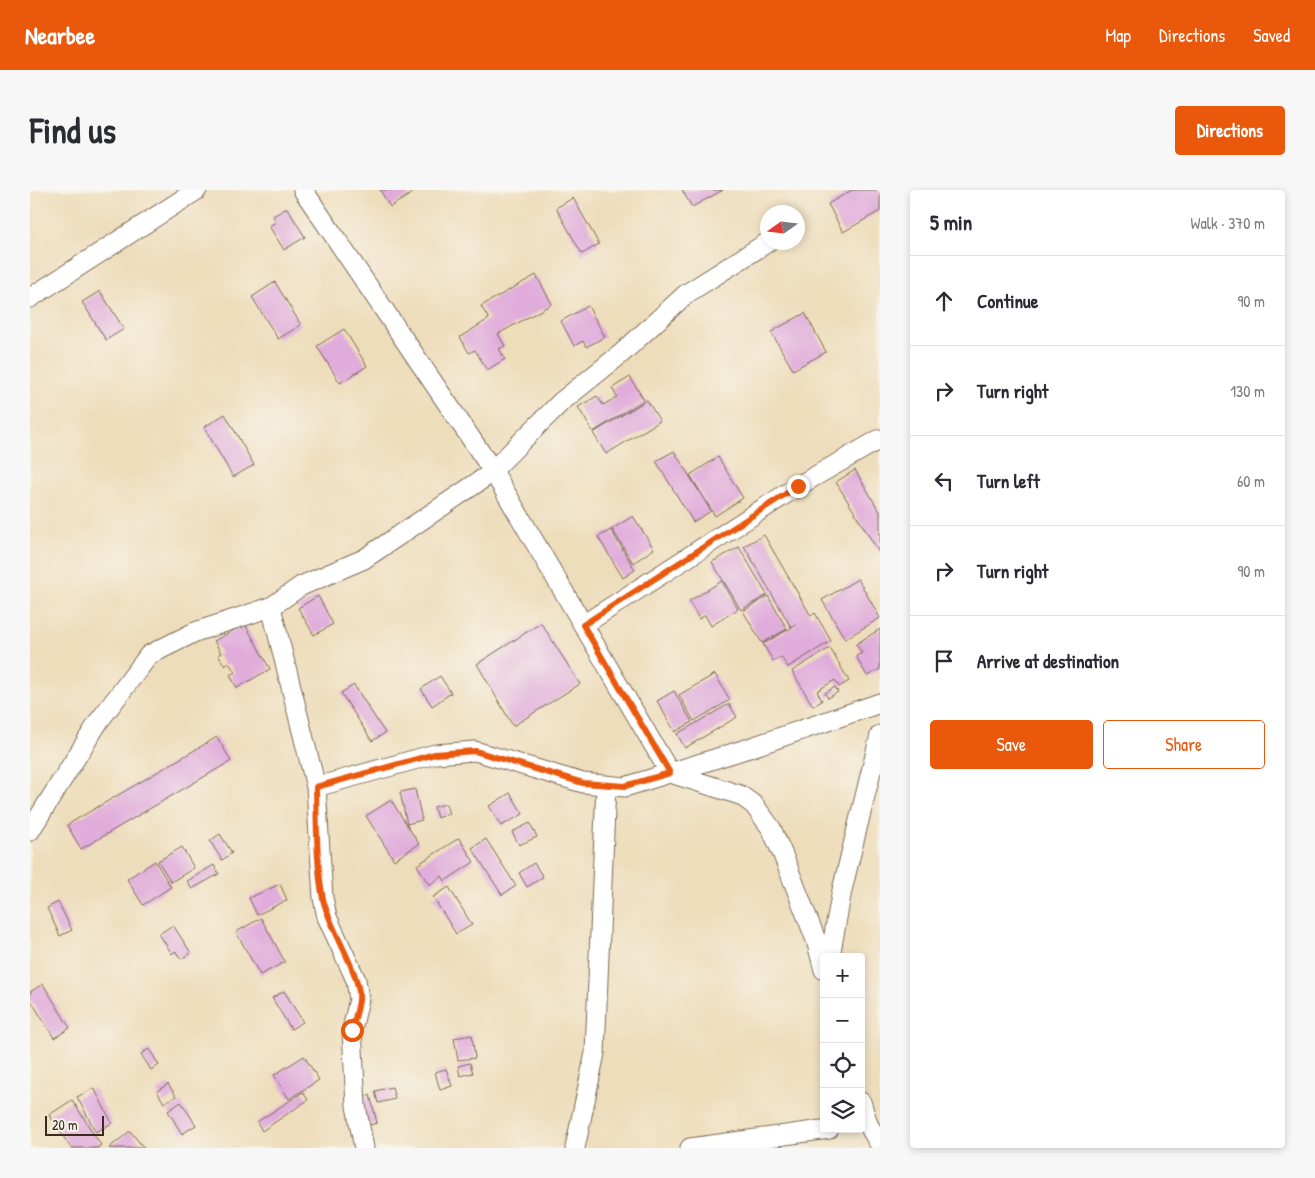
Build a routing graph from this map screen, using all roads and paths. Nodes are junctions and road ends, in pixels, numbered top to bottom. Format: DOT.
graph roads {
  1 [pos="197,190"];
  2 [pos="303,190"];
  3 [pos="760,247"];
  4 [pos="30,298"];
  5 [pos="880,439"];
  6 [pos="493,471"];
  7 [pos="271,607"];
  8 [pos="583,625"];
  9 [pos="880,703"];
  10 [pos="880,735"];
  11 [pos="670,773"];
  12 [pos="606,785"];
  13 [pos="316,787"];
  14 [pos="30,831"];
  15 [pos="831,953"];
  16 [pos="820,955"];
  17 [pos="865,1111"];
  18 [pos="870,1123"];
  19 [pos="820,1130"];
  20 [pos="880,1145"];
  21 [pos="364,1148"];
  22 [pos="575,1148"];
  23 [pos="690,1148"];
  1 -- 4 [label="street"];
  2 -- 6 [label="street"];
  3 -- 6 [label="street"];
  5 -- 8 [label="street"];
  6 -- 7 [label="street"];
  6 -- 8 [label="street"];
  7 -- 13 [label="street"];
  7 -- 14 [label="street"];
  8 -- 11 [label="street"];
  9 -- 11 [label="street"];
  10 -- 15 [label="street"];
  11 -- 12 [label="street"];
  11 -- 16 [label="street"];
  12 -- 13 [label="street"];
  12 -- 22 [label="street"];
  13 -- 21 [label="street"];
  17 -- 18 [label="street"];
  18 -- 20 [label="street"];
  19 -- 23 [label="street"];
}
